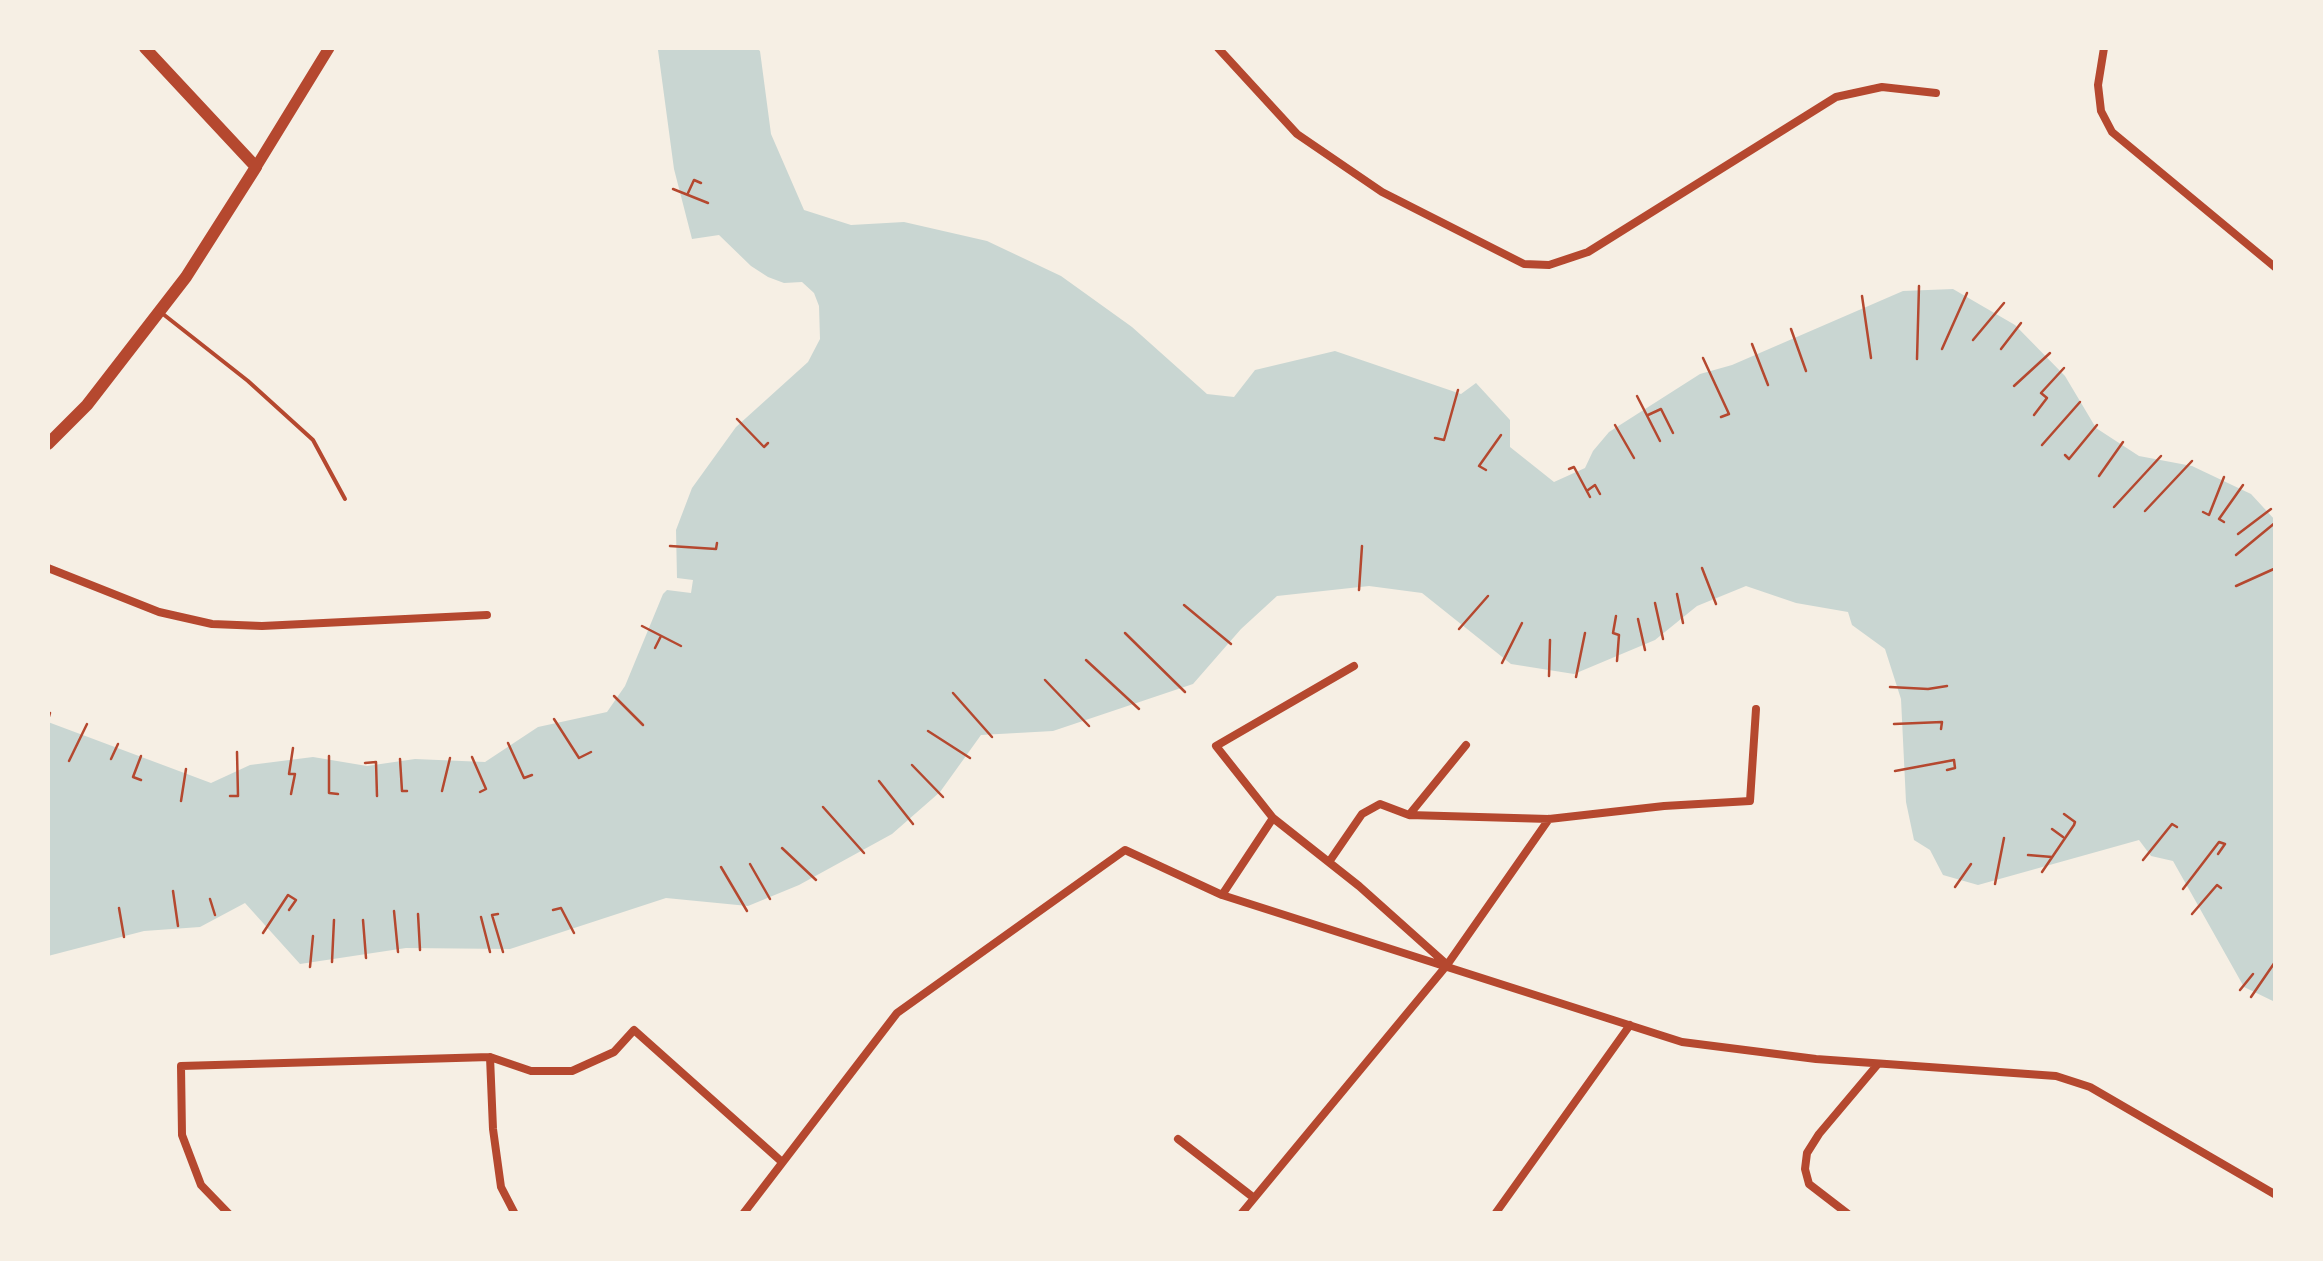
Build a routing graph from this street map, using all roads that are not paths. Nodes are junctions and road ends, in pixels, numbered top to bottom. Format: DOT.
graph roads {
  1 [pos="145,48"];
  2 [pos="329,48"];
  3 [pos="1218,48"];
  4 [pos="2104,48"];
  5 [pos="1936,93"];
  6 [pos="256,167"];
  7 [pos="2276,268"];
  8 [pos="159,311"];
  9 [pos="48,444"];
  10 [pos="345,499"];
  11 [pos="48,568"];
  12 [pos="487,614"];
  13 [pos="1354,666"];
  14 [pos="1756,709"];
  15 [pos="1466,745"];
  16 [pos="1409,814"];
  17 [pos="1273,818"];
  18 [pos="1549,819"];
  19 [pos="1329,862"];
  20 [pos="1222,894"];
  21 [pos="1447,965"];
  22 [pos="1630,1025"];
  23 [pos="490,1057"];
  24 [pos="1878,1064"];
  25 [pos="1178,1139"];
  26 [pos="782,1162"];
  27 [pos="2276,1195"];
  28 [pos="1254,1198"];
  29 [pos="229,1214"];
  30 [pos="515,1214"];
  31 [pos="743,1214"];
  32 [pos="1241,1214"];
  33 [pos="1495,1214"];
  34 [pos="1848,1214"];
  1 -- 6 [label="main road"];
  2 -- 6 [label="main road"];
  3 -- 5 [label="street"];
  4 -- 7 [label="street"];
  6 -- 8 [label="main road"];
  8 -- 9 [label="main road"];
  8 -- 10 [label="lane"];
  11 -- 12 [label="street"];
  13 -- 17 [label="street"];
  14 -- 18 [label="street"];
  15 -- 16 [label="street"];
  16 -- 18 [label="street"];
  16 -- 19 [label="street"];
  17 -- 19 [label="street"];
  17 -- 20 [label="street"];
  18 -- 21 [label="street"];
  19 -- 21 [label="street"];
  20 -- 21 [label="street"];
  20 -- 26 [label="street"];
  21 -- 22 [label="street"];
  21 -- 28 [label="street"];
  22 -- 24 [label="street"];
  22 -- 33 [label="street"];
  23 -- 26 [label="street"];
  23 -- 29 [label="street"];
  23 -- 30 [label="street"];
  24 -- 27 [label="street"];
  24 -- 34 [label="street"];
  25 -- 28 [label="street"];
  26 -- 31 [label="street"];
  28 -- 32 [label="street"];
}
